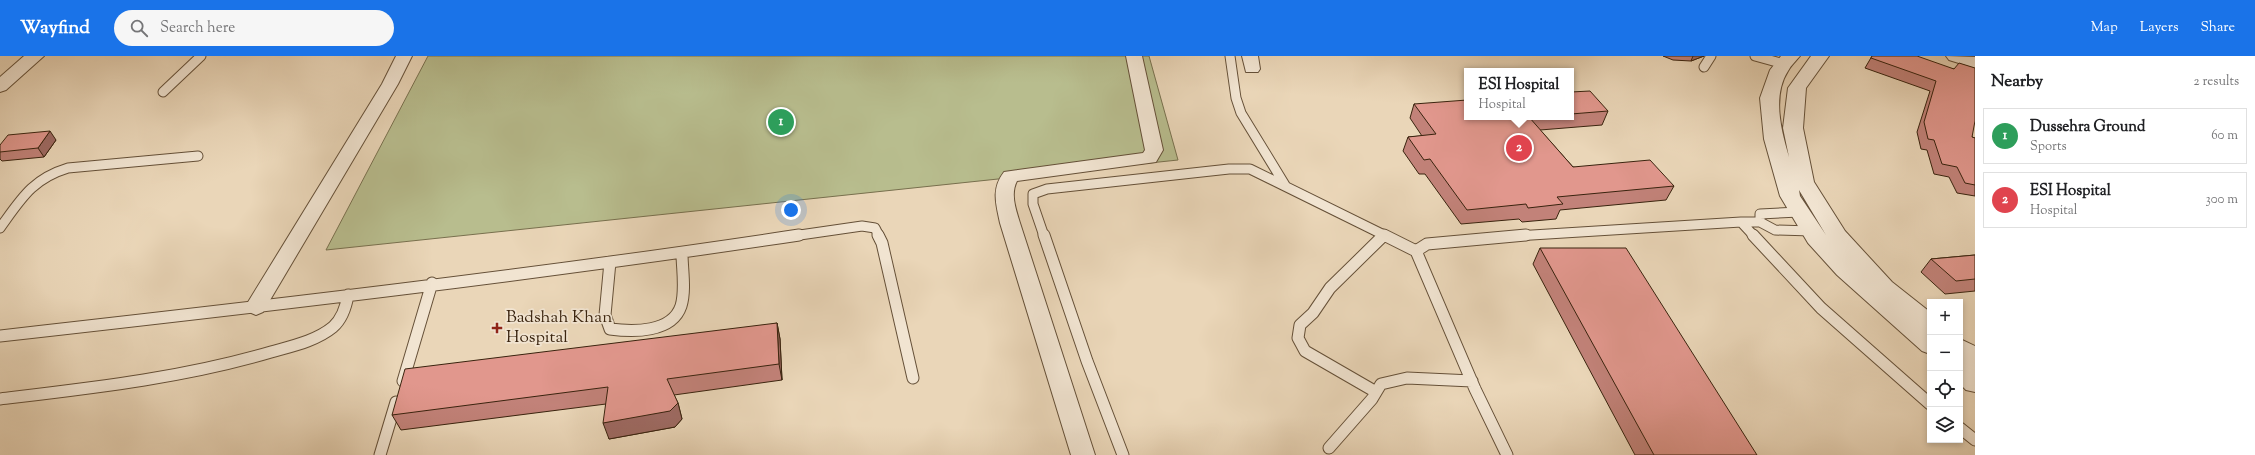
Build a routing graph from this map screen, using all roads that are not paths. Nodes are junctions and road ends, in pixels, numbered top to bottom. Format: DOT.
graph roads {
  1 [pos="19,56"];
  2 [pos="35,56"];
  3 [pos="201,56"];
  4 [pos="404,56"];
  5 [pos="1134,56"];
  6 [pos="1230,56"];
  7 [pos="1711,56"];
  8 [pos="1755,56"];
  9 [pos="1820,56"];
  10 [pos="1954,56"];
  11 [pos="1788,60"];
  12 [pos="1975,63"];
  13 [pos="1704,68"];
  14 [pos="0,71"];
  15 [pos="0,86"];
  16 [pos="163,92"];
  17 [pos="198,156"];
  18 [pos="1285,185"];
  19 [pos="1799,212"];
  20 [pos="1742,222"];
  21 [pos="1760,222"];
  22 [pos="0,228"];
  23 [pos="1812,231"];
  24 [pos="1384,235"];
  25 [pos="1416,251"];
  26 [pos="682,253"];
  27 [pos="610,262"];
  28 [pos="432,284"];
  29 [pos="348,295"];
  30 [pos="256,307"];
  31 [pos="1927,322"];
  32 [pos="0,336"];
  33 [pos="1927,342"];
  34 [pos="1963,350"];
  35 [pos="1975,359"];
  36 [pos="1961,371"];
  37 [pos="913,378"];
  38 [pos="1472,381"];
  39 [pos="1975,383"];
  40 [pos="1376,392"];
  41 [pos="0,399"];
  42 [pos="1927,401"];
  43 [pos="1963,430"];
  44 [pos="1975,440"];
  45 [pos="1329,448"];
  46 [pos="380,455"];
  47 [pos="1083,455"];
  48 [pos="1123,455"];
  49 [pos="1507,455"];
  1 -- 14 [label="street"];
  2 -- 15 [label="street"];
  3 -- 16 [label="lane"];
  4 -- 30 [label="street"];
  5 -- 47 [label="street"];
  6 -- 18 [label="lane"];
  7 -- 13 [label="lane"];
  8 -- 11 [label="lane"];
  9 -- 31 [label="street"];
  10 -- 12 [label="street"];
  11 -- 19 [label="street"];
  17 -- 22 [label="lane"];
  18 -- 24 [label="lane"];
  18 -- 48 [label="lane"];
  19 -- 21 [label="lane"];
  19 -- 23 [label="street"];
  20 -- 21 [label="lane"];
  20 -- 25 [label="lane"];
  20 -- 42 [label="lane"];
  21 -- 23 [label="lane"];
  23 -- 33 [label="street"];
  24 -- 25 [label="lane"];
  24 -- 40 [label="lane"];
  25 -- 38 [label="lane"];
  26 -- 27 [label="lane"];
  26 -- 27 [label="lane"];
  26 -- 37 [label="lane"];
  27 -- 28 [label="lane"];
  28 -- 29 [label="lane"];
  28 -- 46 [label="lane"];
  29 -- 30 [label="lane"];
  29 -- 41 [label="lane"];
  30 -- 32 [label="lane"];
  34 -- 35 [label="street"];
  36 -- 39 [label="street"];
  38 -- 40 [label="lane"];
  38 -- 49 [label="lane"];
  40 -- 45 [label="lane"];
  43 -- 44 [label="lane"];
}
